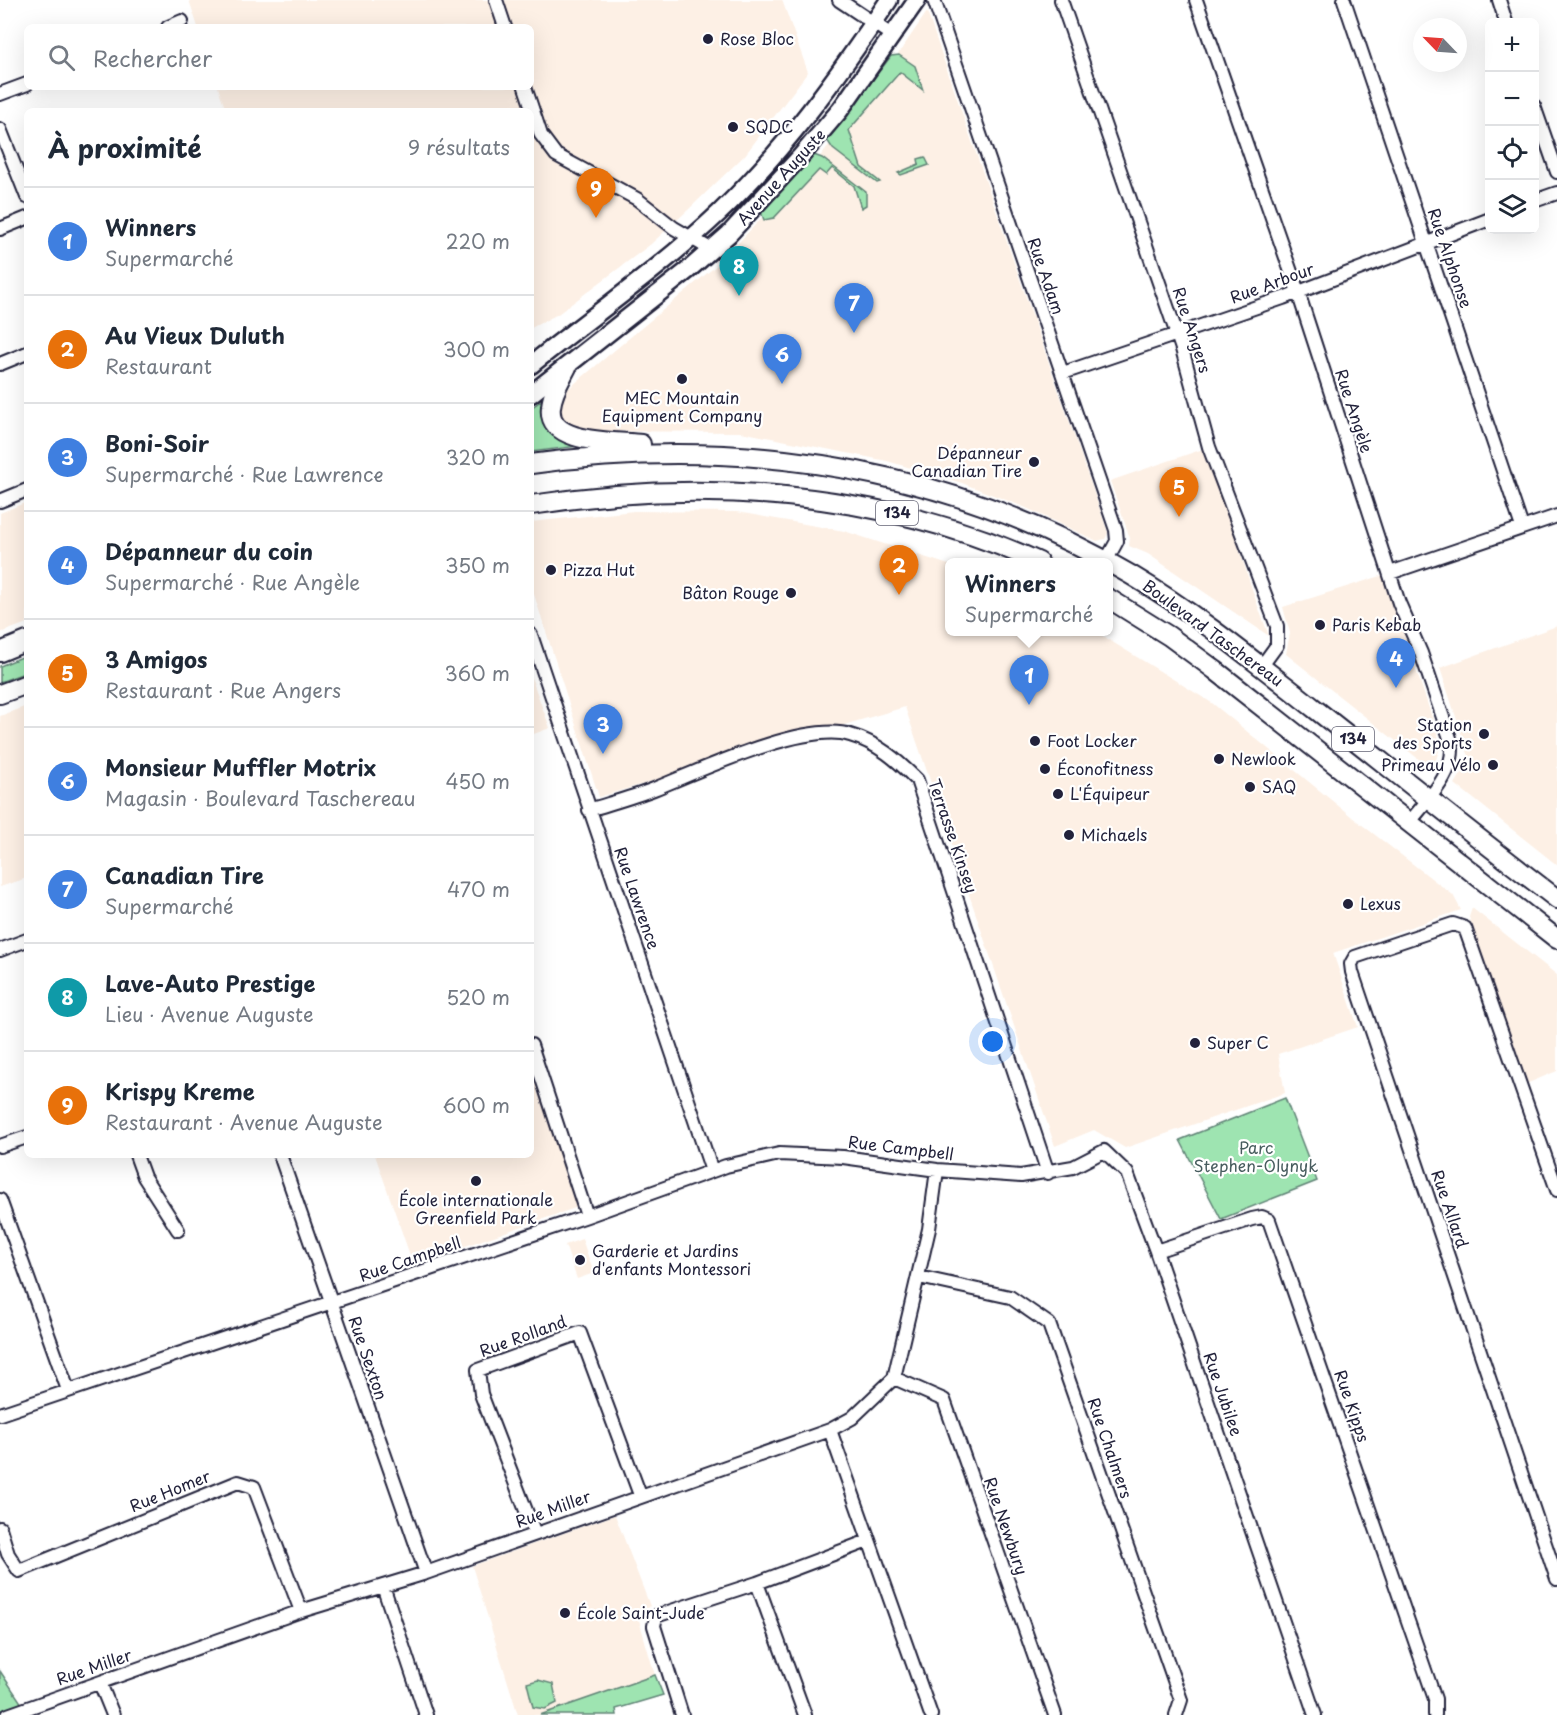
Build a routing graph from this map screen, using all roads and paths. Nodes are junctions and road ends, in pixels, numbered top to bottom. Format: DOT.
graph roads {
  1 [pos="496,0"];
  2 [pos="839,0"];
  3 [pos="889,0"];
  4 [pos="917,0"];
  5 [pos="934,0"];
  6 [pos="1061,0"];
  7 [pos="1196,0"];
  8 [pos="1344,0"];
  9 [pos="1499,0"];
  10 [pos="1505,18"];
  11 [pos="182,21"];
  12 [pos="873,23"];
  13 [pos="175,24"];
  14 [pos="504,24"];
  15 [pos="893,36"];
  16 [pos="24,85"];
  17 [pos="526,90"];
  18 [pos="0,94"];
  19 [pos="532,108"];
  20 [pos="534,113"];
  21 [pos="1539,120"];
  22 [pos="0,129"];
  23 [pos="1557,172"];
  24 [pos="24,189"];
  25 [pos="1557,193"];
  26 [pos="1539,199"];
  27 [pos="24,219"];
  28 [pos="1485,221"];
  29 [pos="0,229"];
  30 [pos="690,238"];
  31 [pos="1428,242"];
  32 [pos="712,250"];
  33 [pos="1298,292"];
  34 [pos="1177,334"];
  35 [pos="24,354"];
  36 [pos="534,363"];
  37 [pos="0,364"];
  38 [pos="567,367"];
  39 [pos="1063,373"];
  40 [pos="534,392"];
  41 [pos="729,454"];
  42 [pos="534,464"];
  43 [pos="24,491"];
  44 [pos="0,501"];
  45 [pos="534,505"];
  46 [pos="1557,516"];
  47 [pos="1522,527"];
  48 [pos="1029,558"];
  49 [pos="1100,558"];
  50 [pos="1108,558"];
  51 [pos="1113,565"];
  52 [pos="1390,573"];
  53 [pos="1113,601"];
  54 [pos="24,642"];
  55 [pos="534,644"];
  56 [pos="0,652"];
  57 [pos="1261,667"];
  58 [pos="24,685"];
  59 [pos="0,694"];
  60 [pos="1428,798"];
  61 [pos="589,810"];
  62 [pos="1409,823"];
  63 [pos="1557,899"];
  64 [pos="1557,939"];
  65 [pos="24,941"];
  66 [pos="0,950"];
  67 [pos="534,1054"];
  68 [pos="24,1138"];
  69 [pos="0,1146"];
  70 [pos="137,1158"];
  71 [pos="281,1158"];
  72 [pos="937,1170"];
  73 [pos="712,1171"];
  74 [pos="1048,1173"];
  75 [pos="1557,1191"];
  76 [pos="0,1200"];
  77 [pos="587,1216"];
  78 [pos="178,1230"];
  79 [pos="1156,1251"];
  80 [pos="919,1276"];
  81 [pos="332,1303"];
  82 [pos="894,1378"];
  83 [pos="68,1390"];
  84 [pos="0,1414"];
  85 [pos="830,1430"];
  86 [pos="640,1495"];
  87 [pos="0,1528"];
  88 [pos="535,1534"];
  89 [pos="868,1541"];
  90 [pos="426,1573"];
  91 [pos="1557,1579"];
  92 [pos="757,1582"];
  93 [pos="382,1587"];
  94 [pos="302,1611"];
  95 [pos="100,1683"];
  96 [pos="8,1715"];
  97 [pos="113,1715"];
  98 [pos="426,1715"];
  99 [pos="682,1715"];
  100 [pos="805,1715"];
  101 [pos="931,1715"];
  102 [pos="1055,1715"];
  103 [pos="1176,1715"];
  104 [pos="1315,1715"];
  105 [pos="1435,1715"];
  1 -- 14 [label="street"];
  2 -- 12 [label="street"];
  3 -- 12 [label="main road, Avenue Auguste"];
  4 -- 15 [label="main road, Avenue Auguste"];
  5 -- 39 [label="street, Rue Adam"];
  6 -- 34 [label="street, Rue Angers"];
  7 -- 33 [label="street, Rue Angèle"];
  8 -- 31 [label="street, Rue Alphonse"];
  9 -- 10 [label="street"];
  11 -- 13 [label="street"];
  12 -- 15 [label="street"];
  12 -- 30 [label="main road, Avenue Auguste"];
  15 -- 32 [label="main road, Avenue Auguste"];
  16 -- 18 [label="street"];
  17 -- 19 [label="street"];
  20 -- 30 [label="street"];
  21 -- 23 [label="street"];
  22 -- 24 [label="street"];
  25 -- 26 [label="street"];
  27 -- 29 [label="street"];
  28 -- 31 [label="street, Rue Arbour"];
  30 -- 32 [label="street"];
  30 -- 36 [label="main road, Avenue Auguste"];
  31 -- 33 [label="street, Rue Arbour"];
  31 -- 47 [label="street, Rue Alphonse"];
  32 -- 38 [label="main road, Avenue Auguste"];
  33 -- 34 [label="street, Rue Arbour"];
  33 -- 52 [label="street, Rue Angèle"];
  34 -- 39 [label="street, Rue Arbour"];
  34 -- 57 [label="street, Rue Angers"];
  35 -- 37 [label="street"];
  38 -- 40 [label="main road, Avenue Auguste"];
  38 -- 41 [label="main road"];
  39 -- 50 [label="street, Rue Adam"];
  41 -- 42 [label="main road, Boulevard Taschereau / 134"];
  41 -- 49 [label="main road, Boulevard Taschereau / 134"];
  43 -- 44 [label="street"];
  45 -- 48 [label="main road, 134"];
  46 -- 47 [label="street"];
  47 -- 52 [label="street"];
  51 -- 57 [label="main road, Boulevard Taschereau / 134"];
  52 -- 60 [label="street, Rue Angèle"];
  53 -- 62 [label="main road, Boulevard Taschereau / 134"];
  54 -- 56 [label="main road"];
  55 -- 61 [label="street, Rue Lawrence"];
  57 -- 60 [label="main road, Boulevard Taschereau / 134"];
  58 -- 59 [label="main road"];
  60 -- 62 [label="street, Rue Angèle"];
  60 -- 63 [label="main road, Boulevard Taschereau / 134"];
  61 -- 73 [label="street, Rue Lawrence"];
  61 -- 74 [label="street, Terrasse Kinsey"];
  62 -- 64 [label="main road, Boulevard Taschereau / 134"];
  65 -- 66 [label="street"];
  67 -- 77 [label="street"];
  68 -- 69 [label="street"];
  70 -- 78 [label="street"];
  71 -- 81 [label="street, Rue Sexton"];
  72 -- 73 [label="street, Rue Campbell"];
  72 -- 74 [label="street, Rue Campbell"];
  72 -- 80 [label="street"];
  73 -- 77 [label="street, Rue Campbell"];
  74 -- 79 [label="street, Rue Jubilee"];
  75 -- 91 [label="street, Rue Allard"];
  76 -- 83 [label="street"];
  77 -- 81 [label="street, Rue Campbell"];
  79 -- 104 [label="street, Rue Jubilee"];
  79 -- 105 [label="street, Rue Kipps"];
  80 -- 82 [label="street"];
  80 -- 103 [label="street, Rue Chalmers"];
  81 -- 83 [label="street, Rue Campbell"];
  81 -- 90 [label="street, Rue Sexton"];
  82 -- 85 [label="street, Rue Miller"];
  82 -- 102 [label="street, Rue Newbury"];
  83 -- 84 [label="street, Rue Campbell"];
  85 -- 86 [label="street, Rue Miller"];
  85 -- 89 [label="street"];
  86 -- 88 [label="street, Rue Miller"];
  86 -- 88 [label="street, Rue Rolland"];
  87 -- 94 [label="street, Rue Homer"];
  88 -- 90 [label="street, Rue Miller"];
  89 -- 92 [label="street"];
  89 -- 101 [label="street"];
  90 -- 93 [label="street, Rue Miller"];
  92 -- 99 [label="street"];
  92 -- 100 [label="street"];
  93 -- 94 [label="street, Rue Miller"];
  93 -- 98 [label="street"];
  94 -- 95 [label="street, Rue Miller"];
  95 -- 96 [label="street, Rue Miller"];
  95 -- 97 [label="street"];
}
